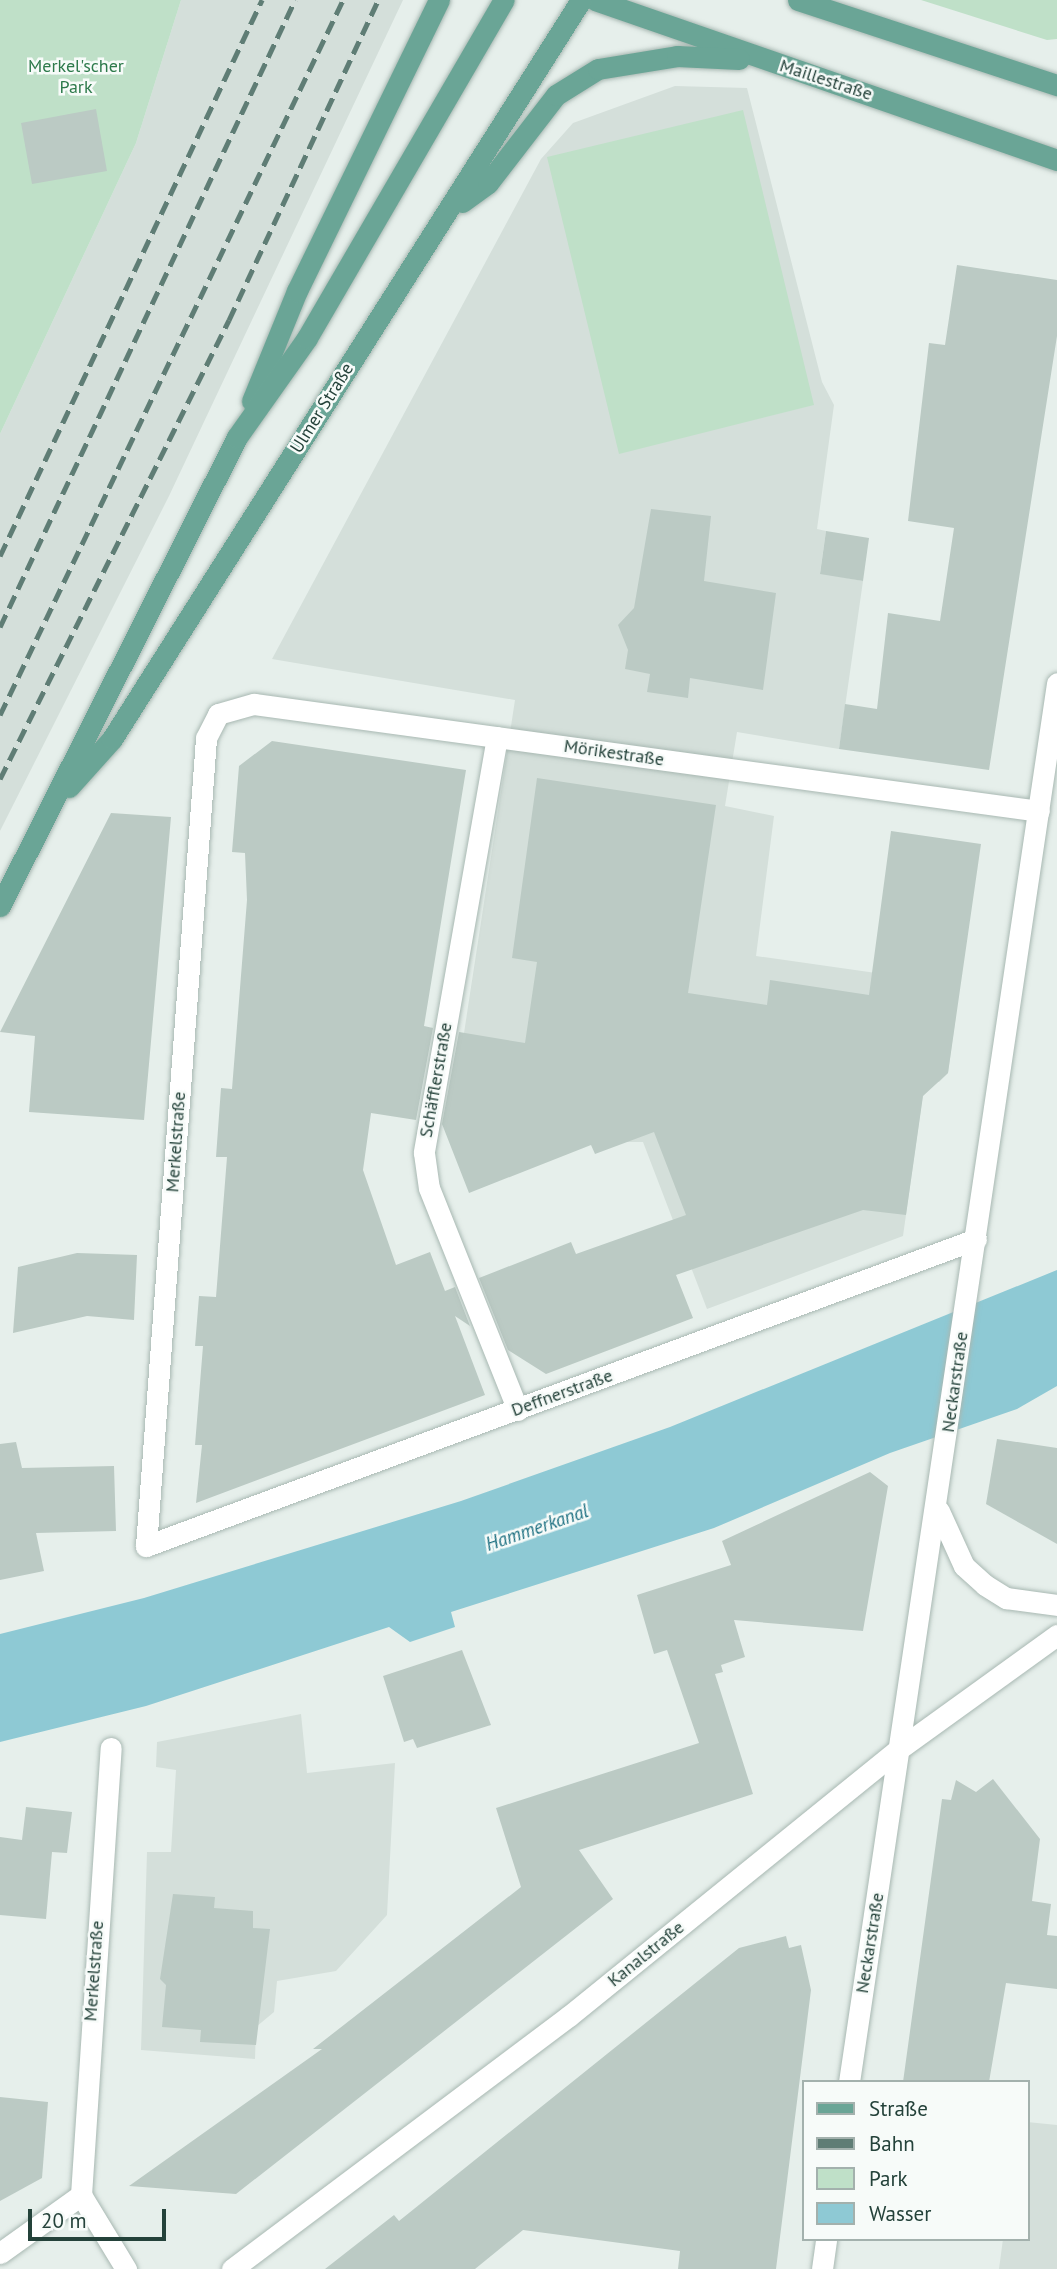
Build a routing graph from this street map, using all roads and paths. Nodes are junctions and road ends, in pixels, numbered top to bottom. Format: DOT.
graph roads {
  1 [pos="439,0"];
  2 [pos="504,0"];
  3 [pos="581,0"];
  4 [pos="595,0"];
  5 [pos="798,0"];
  6 [pos="769,62"];
  7 [pos="1057,85"];
  8 [pos="1057,160"];
  9 [pos="454,207"];
  10 [pos="237,437"];
  11 [pos="1057,683"];
  12 [pos="497,737"];
  13 [pos="206,738"];
  14 [pos="51,806"];
  15 [pos="1039,811"];
  16 [pos="0,906"];
  17 [pos="974,1248"];
  18 [pos="517,1410"];
  19 [pos="937,1506"];
  20 [pos="146,1546"];
  21 [pos="1057,1605"];
  22 [pos="1057,1635"];
  23 [pos="903,1746"];
  24 [pos="111,1748"];
  25 [pos="849,2080"];
  26 [pos="81,2195"];
  27 [pos="826,2241"];
  28 [pos="0,2253"];
  29 [pos="126,2269"];
  30 [pos="232,2269"];
  31 [pos="822,2269"];
  1 -- 10 [label="main road"];
  2 -- 10 [label="main road, Ulmer Straße"];
  3 -- 9 [label="main road, Ulmer Straße"];
  4 -- 6 [label="main road, Maillestraße"];
  5 -- 7 [label="main road"];
  6 -- 8 [label="main road, Maillestraße"];
  6 -- 9 [label="main road"];
  9 -- 14 [label="main road, Ulmer Straße"];
  10 -- 14 [label="main road, Ulmer Straße"];
  11 -- 15 [label="street, Neckarstraße"];
  12 -- 13 [label="street, Mörikestraße"];
  12 -- 15 [label="street, Mörikestraße"];
  12 -- 18 [label="street, Schäfflerstraße"];
  13 -- 20 [label="street, Merkelstraße"];
  14 -- 16 [label="main road, Ulmer Straße"];
  15 -- 17 [label="street, Neckarstraße"];
  17 -- 18 [label="street, Deffnerstraße"];
  17 -- 19 [label="street, Neckarstraße"];
  18 -- 20 [label="street, Deffnerstraße"];
  19 -- 21 [label="street"];
  19 -- 23 [label="street, Neckarstraße"];
  22 -- 23 [label="street, Kanalstraße"];
  23 -- 25 [label="street, Neckarstraße"];
  23 -- 30 [label="street, Kanalstraße"];
  24 -- 26 [label="street, Merkelstraße"];
  26 -- 28 [label="street"];
  26 -- 29 [label="street"];
  27 -- 31 [label="street"];
}
